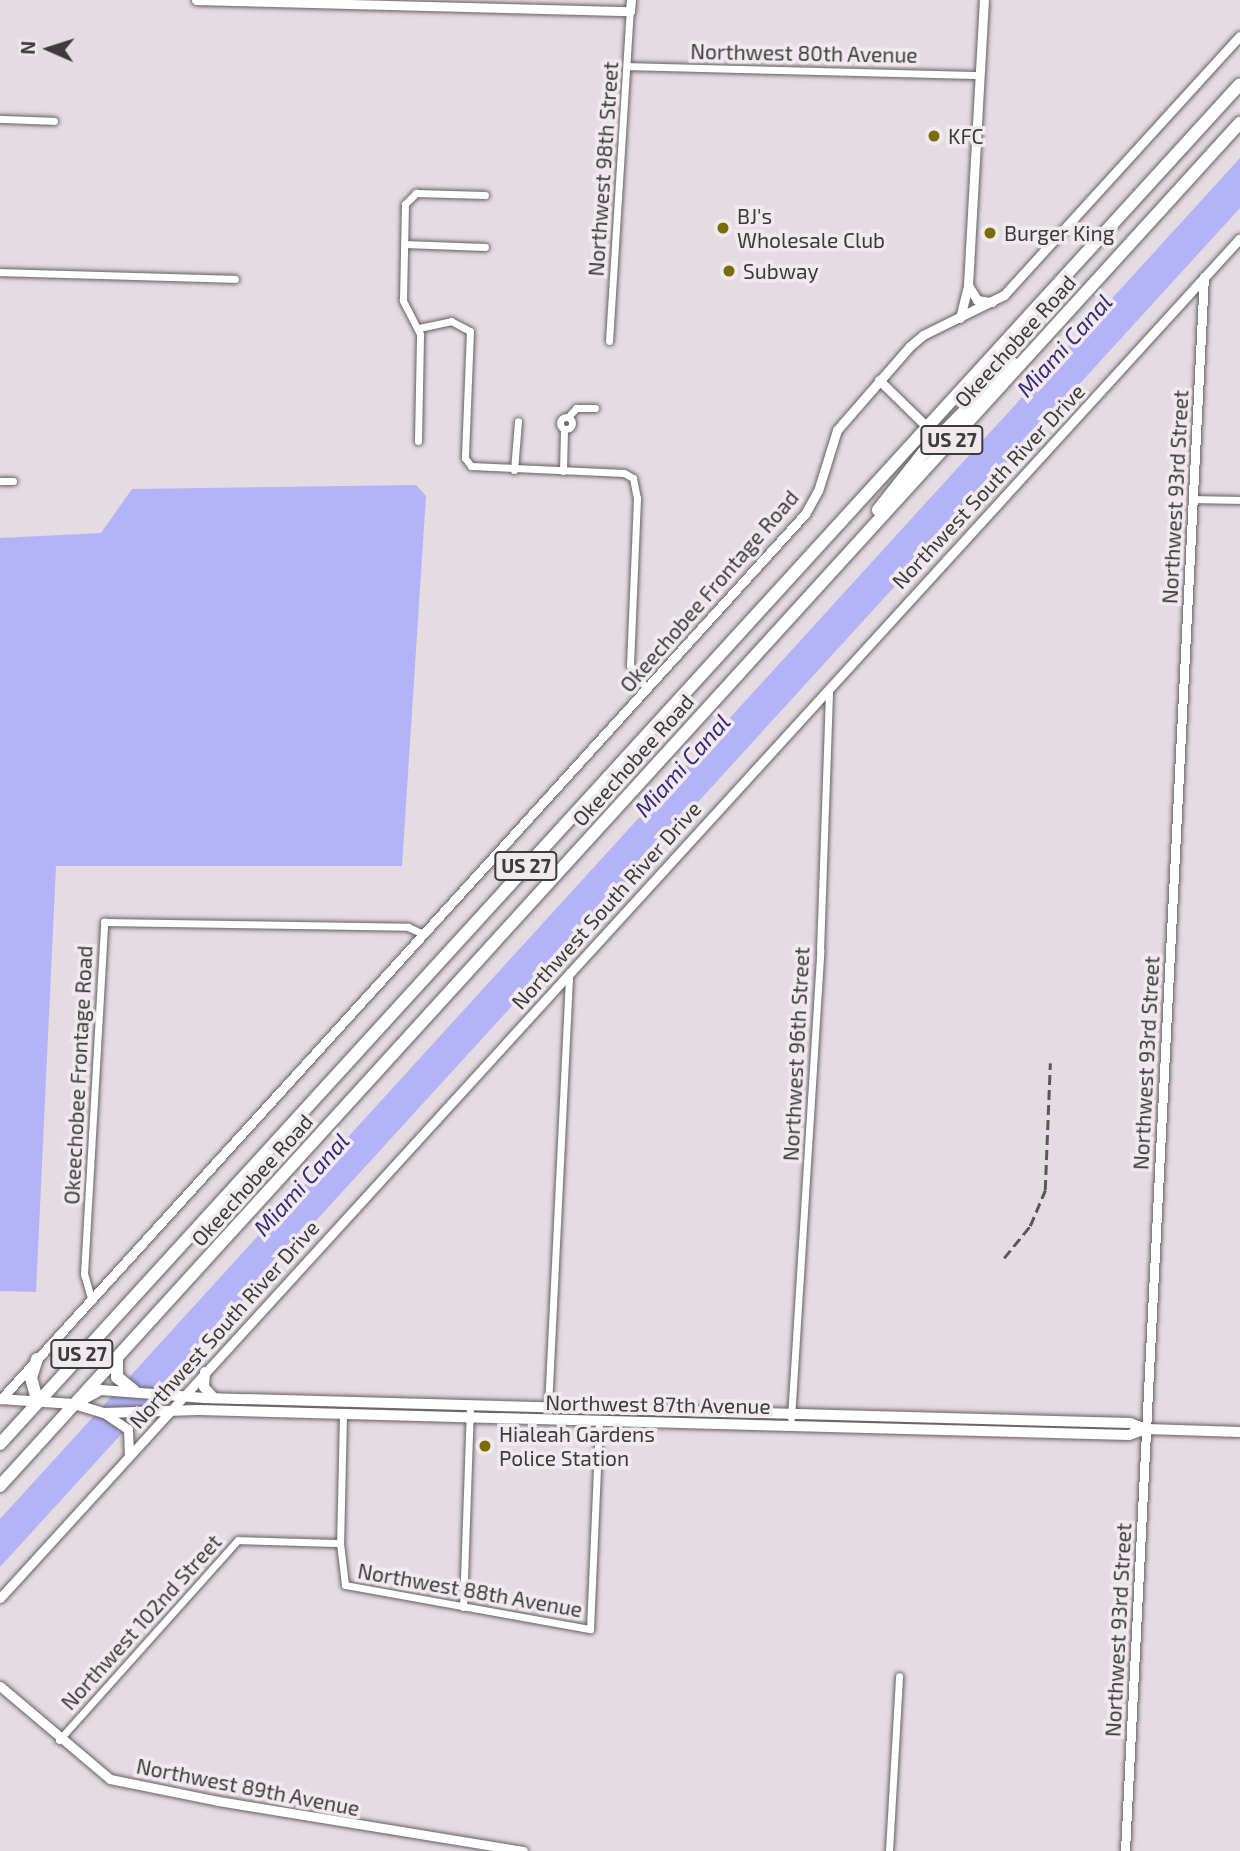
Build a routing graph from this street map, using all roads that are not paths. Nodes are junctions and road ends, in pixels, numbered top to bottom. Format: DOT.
graph roads {
  1 [pos="196,0"];
  2 [pos="631,0"];
  3 [pos="985,0"];
  4 [pos="630,11"];
  5 [pos="1240,36"];
  6 [pos="627,66"];
  7 [pos="981,75"];
  8 [pos="1240,84"];
  9 [pos="0,119"];
  10 [pos="54,121"];
  11 [pos="1240,123"];
  12 [pos="485,195"];
  13 [pos="1240,237"];
  14 [pos="404,244"];
  15 [pos="485,247"];
  16 [pos="0,272"];
  17 [pos="1204,277"];
  18 [pos="235,279"];
  19 [pos="968,285"];
  20 [pos="994,302"];
  21 [pos="1073,304"];
  22 [pos="958,320"];
  23 [pos="419,328"];
  24 [pos="609,341"];
  25 [pos="879,380"];
  26 [pos="595,408"];
  27 [pos="956,418"];
  28 [pos="518,421"];
  29 [pos="926,426"];
  30 [pos="418,440"];
  31 [pos="923,453"];
  32 [pos="514,470"];
  33 [pos="563,471"];
  34 [pos="0,481"];
  35 [pos="13,481"];
  36 [pos="1192,499"];
  37 [pos="1240,500"];
  38 [pos="829,573"];
  39 [pos="829,684"];
  40 [pos="647,689"];
  41 [pos="423,934"];
  42 [pos="569,972"];
  43 [pos="91,1298"];
  44 [pos="117,1357"];
  45 [pos="37,1359"];
  46 [pos="205,1371"];
  47 [pos="117,1386"];
  48 [pos="134,1391"];
  49 [pos="182,1396"];
  50 [pos="214,1398"];
  51 [pos="0,1400"];
  52 [pos="38,1402"];
  53 [pos="74,1404"];
  54 [pos="470,1405"];
  55 [pos="548,1408"];
  56 [pos="169,1411"];
  57 [pos="104,1413"];
  58 [pos="791,1414"];
  59 [pos="343,1415"];
  60 [pos="470,1418"];
  61 [pos="599,1421"];
  62 [pos="790,1426"];
  63 [pos="1146,1429"];
  64 [pos="1240,1432"];
  65 [pos="0,1444"];
  66 [pos="129,1455"];
  67 [pos="0,1486"];
  68 [pos="340,1543"];
  69 [pos="0,1598"];
  70 [pos="463,1607"];
  71 [pos="899,1676"];
  72 [pos="0,1686"];
  73 [pos="59,1740"];
  74 [pos="523,1851"];
  75 [pos="889,1851"];
  76 [pos="1125,1851"];
  1 -- 4 [label="street"];
  2 -- 4 [label="street, Northwest 98th Street"];
  3 -- 7 [label="street"];
  4 -- 6 [label="street, Northwest 98th Street"];
  5 -- 20 [label="street, Okeechobee Frontage Road"];
  6 -- 7 [label="street, Northwest 80th Avenue"];
  6 -- 24 [label="street, Northwest 98th Street"];
  7 -- 19 [label="street"];
  8 -- 29 [label="highway, Okeechobee Road / US 27"];
  9 -- 10 [label="street"];
  11 -- 21 [label="highway, Okeechobee Road / US 27"];
  12 -- 14 [label="street"];
  13 -- 17 [label="street, Northwest South River Drive"];
  14 -- 15 [label="street"];
  14 -- 23 [label="street"];
  16 -- 18 [label="street"];
  17 -- 36 [label="street, Northwest 93rd Street"];
  17 -- 39 [label="street, Northwest South River Drive"];
  19 -- 20 [label="street"];
  19 -- 22 [label="street"];
  20 -- 22 [label="street, Okeechobee Frontage Road"];
  21 -- 27 [label="highway"];
  21 -- 38 [label="highway, Okeechobee Road / US 27"];
  22 -- 25 [label="street, Okeechobee Frontage Road"];
  23 -- 30 [label="street"];
  23 -- 32 [label="street"];
  25 -- 29 [label="street"];
  25 -- 40 [label="street, Okeechobee Frontage Road"];
  26 -- 33 [label="street"];
  27 -- 29 [label="highway"];
  27 -- 31 [label="highway"];
  28 -- 32 [label="street"];
  29 -- 31 [label="highway"];
  29 -- 52 [label="highway, Okeechobee Road / US 27"];
  31 -- 38 [label="highway"];
  32 -- 33 [label="street"];
  33 -- 40 [label="street"];
  34 -- 35 [label="street"];
  36 -- 37 [label="street"];
  36 -- 63 [label="street, Northwest 93rd Street"];
  38 -- 44 [label="highway, Okeechobee Road / US 27"];
  39 -- 42 [label="street, Northwest South River Drive"];
  39 -- 58 [label="street, Northwest 96th Street"];
  40 -- 41 [label="street, Okeechobee Frontage Road"];
  41 -- 43 [label="street, Okeechobee Frontage Road"];
  41 -- 43 [label="street, Okeechobee Frontage Road"];
  42 -- 46 [label="street, Northwest South River Drive"];
  42 -- 55 [label="street"];
  43 -- 45 [label="street, Okeechobee Frontage Road"];
  44 -- 47 [label="highway"];
  44 -- 53 [label="highway, Okeechobee Road / US 27"];
  45 -- 51 [label="street, Okeechobee Frontage Road"];
  45 -- 52 [label="highway"];
  46 -- 49 [label="street, Northwest South River Drive"];
  46 -- 50 [label="main road"];
  47 -- 48 [label="highway"];
  47 -- 53 [label="main road"];
  48 -- 49 [label="main road, Northwest 87th Avenue"];
  49 -- 50 [label="main road, Northwest 87th Avenue"];
  49 -- 56 [label="street, Northwest South River Drive"];
  50 -- 54 [label="main road, Northwest 87th Avenue"];
  51 -- 52 [label="main road"];
  52 -- 53 [label="main road"];
  52 -- 65 [label="highway, Okeechobee Road / US 27"];
  53 -- 57 [label="main road, Northwest 87th Avenue"];
  53 -- 67 [label="highway, Okeechobee Road / US 27"];
  54 -- 55 [label="main road, Northwest 87th Avenue"];
  54 -- 60 [label="street"];
  55 -- 58 [label="main road, Northwest 87th Avenue"];
  56 -- 57 [label="main road, Northwest 87th Avenue"];
  56 -- 59 [label="main road, Northwest 87th Avenue"];
  56 -- 66 [label="street, Northwest South River Drive"];
  57 -- 66 [label="street"];
  58 -- 62 [label="street, Northwest 96th Street"];
  58 -- 63 [label="main road, Northwest 87th Avenue"];
  59 -- 60 [label="main road, Northwest 87th Avenue"];
  59 -- 68 [label="street, Northwest 88th Avenue"];
  60 -- 61 [label="main road, Northwest 87th Avenue"];
  60 -- 70 [label="street"];
  61 -- 62 [label="main road, Northwest 87th Avenue"];
  61 -- 70 [label="street, Northwest 88th Avenue"];
  62 -- 63 [label="main road, Northwest 87th Avenue"];
  63 -- 64 [label="main road, Northwest 87th Avenue"];
  63 -- 76 [label="street, Northwest 93rd Street"];
  66 -- 69 [label="street, Northwest South River Drive"];
  68 -- 70 [label="street, Northwest 88th Avenue"];
  68 -- 73 [label="street, Northwest 102nd Street"];
  71 -- 75 [label="street"];
  72 -- 73 [label="street, Northwest 89th Avenue"];
  73 -- 74 [label="street, Northwest 89th Avenue"];
}
